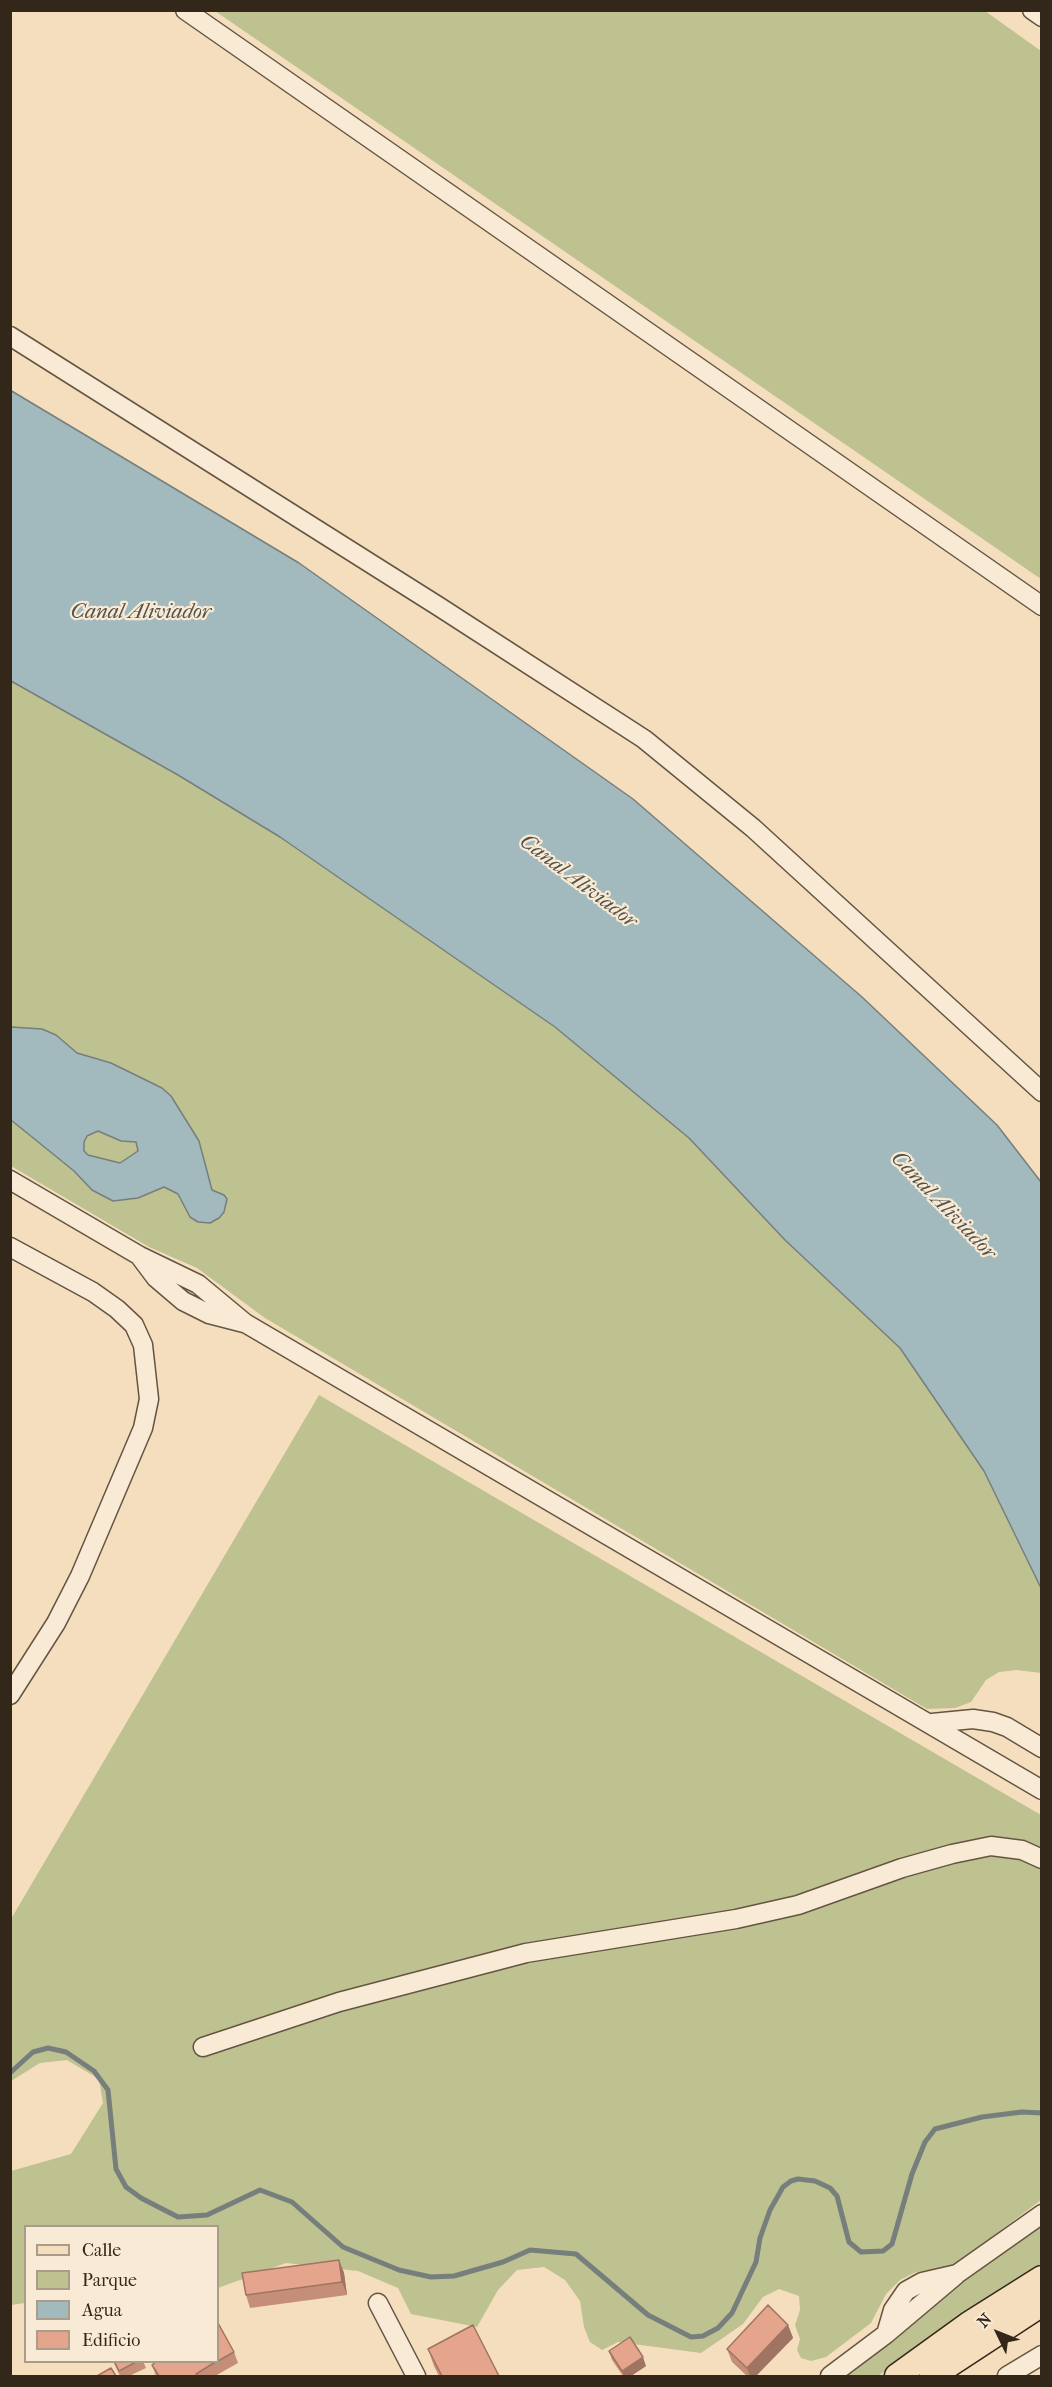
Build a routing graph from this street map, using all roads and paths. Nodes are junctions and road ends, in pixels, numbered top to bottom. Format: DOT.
graph roads {
  1 [pos="185,10"];
  2 [pos="1032,10"];
  3 [pos="1041,17"];
  4 [pos="10,336"];
  5 [pos="1041,606"];
  6 [pos="1041,1092"];
  7 [pos="10,1180"];
  8 [pos="10,1247"];
  9 [pos="10,1695"];
  10 [pos="932,1724"];
  11 [pos="1041,1748"];
  12 [pos="1040,1789"];
  13 [pos="1041,1859"];
  14 [pos="203,2047"];
  15 [pos="1041,2214"];
  16 [pos="1041,2278"];
  17 [pos="378,2303"];
  18 [pos="1041,2304"];
  19 [pos="1041,2355"];
  20 [pos="416,2376"];
  21 [pos="830,2376"];
  22 [pos="897,2376"];
  23 [pos="932,2376"];
  24 [pos="1006,2376"];
  1 -- 5 [label="street"];
  2 -- 3 [label="street"];
  4 -- 6 [label="street"];
  7 -- 10 [label="street"];
  8 -- 9 [label="street"];
  10 -- 11 [label="street"];
  10 -- 12 [label="street"];
  13 -- 14 [label="street"];
  15 -- 21 [label="street"];
  16 -- 22 [label="main road"];
  17 -- 20 [label="street"];
  18 -- 23 [label="main road"];
  19 -- 24 [label="street"];
}
